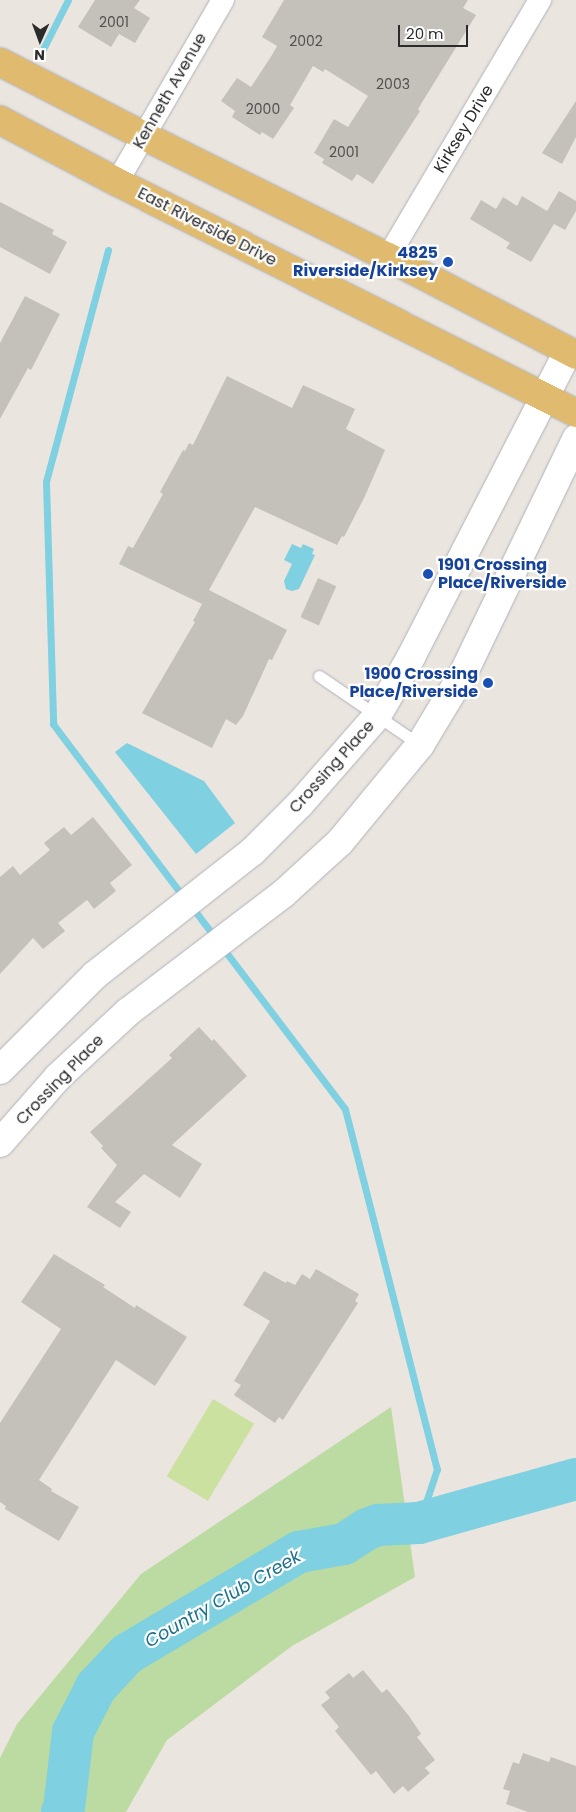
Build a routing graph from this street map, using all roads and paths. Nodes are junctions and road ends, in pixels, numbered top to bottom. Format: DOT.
graph roads {
  1 [pos="223,0"];
  2 [pos="540,0"];
  3 [pos="0,62"];
  4 [pos="0,120"];
  5 [pos="144,136"];
  6 [pos="117,182"];
  7 [pos="388,257"];
  8 [pos="572,353"];
  9 [pos="545,397"];
  10 [pos="576,413"];
  11 [pos="576,439"];
  12 [pos="319,676"];
  13 [pos="377,716"];
  14 [pos="420,745"];
  15 [pos="0,1070"];
  16 [pos="0,1143"];
  1 -- 5 [label="street, Kenneth Avenue"];
  2 -- 7 [label="street, Kirksey Drive"];
  3 -- 5 [label="main road"];
  4 -- 6 [label="main road, East Riverside Drive"];
  5 -- 6 [label="street, Kenneth Avenue"];
  5 -- 7 [label="main road"];
  6 -- 9 [label="main road, East Riverside Drive"];
  7 -- 8 [label="main road"];
  8 -- 9 [label="street, Crossing Place"];
  9 -- 10 [label="main road, East Riverside Drive"];
  9 -- 13 [label="street, Crossing Place"];
  11 -- 14 [label="street, Crossing Place"];
  12 -- 13 [label="lane"];
  13 -- 14 [label="lane"];
  13 -- 15 [label="street, Crossing Place"];
  14 -- 16 [label="street, Crossing Place"];
}
